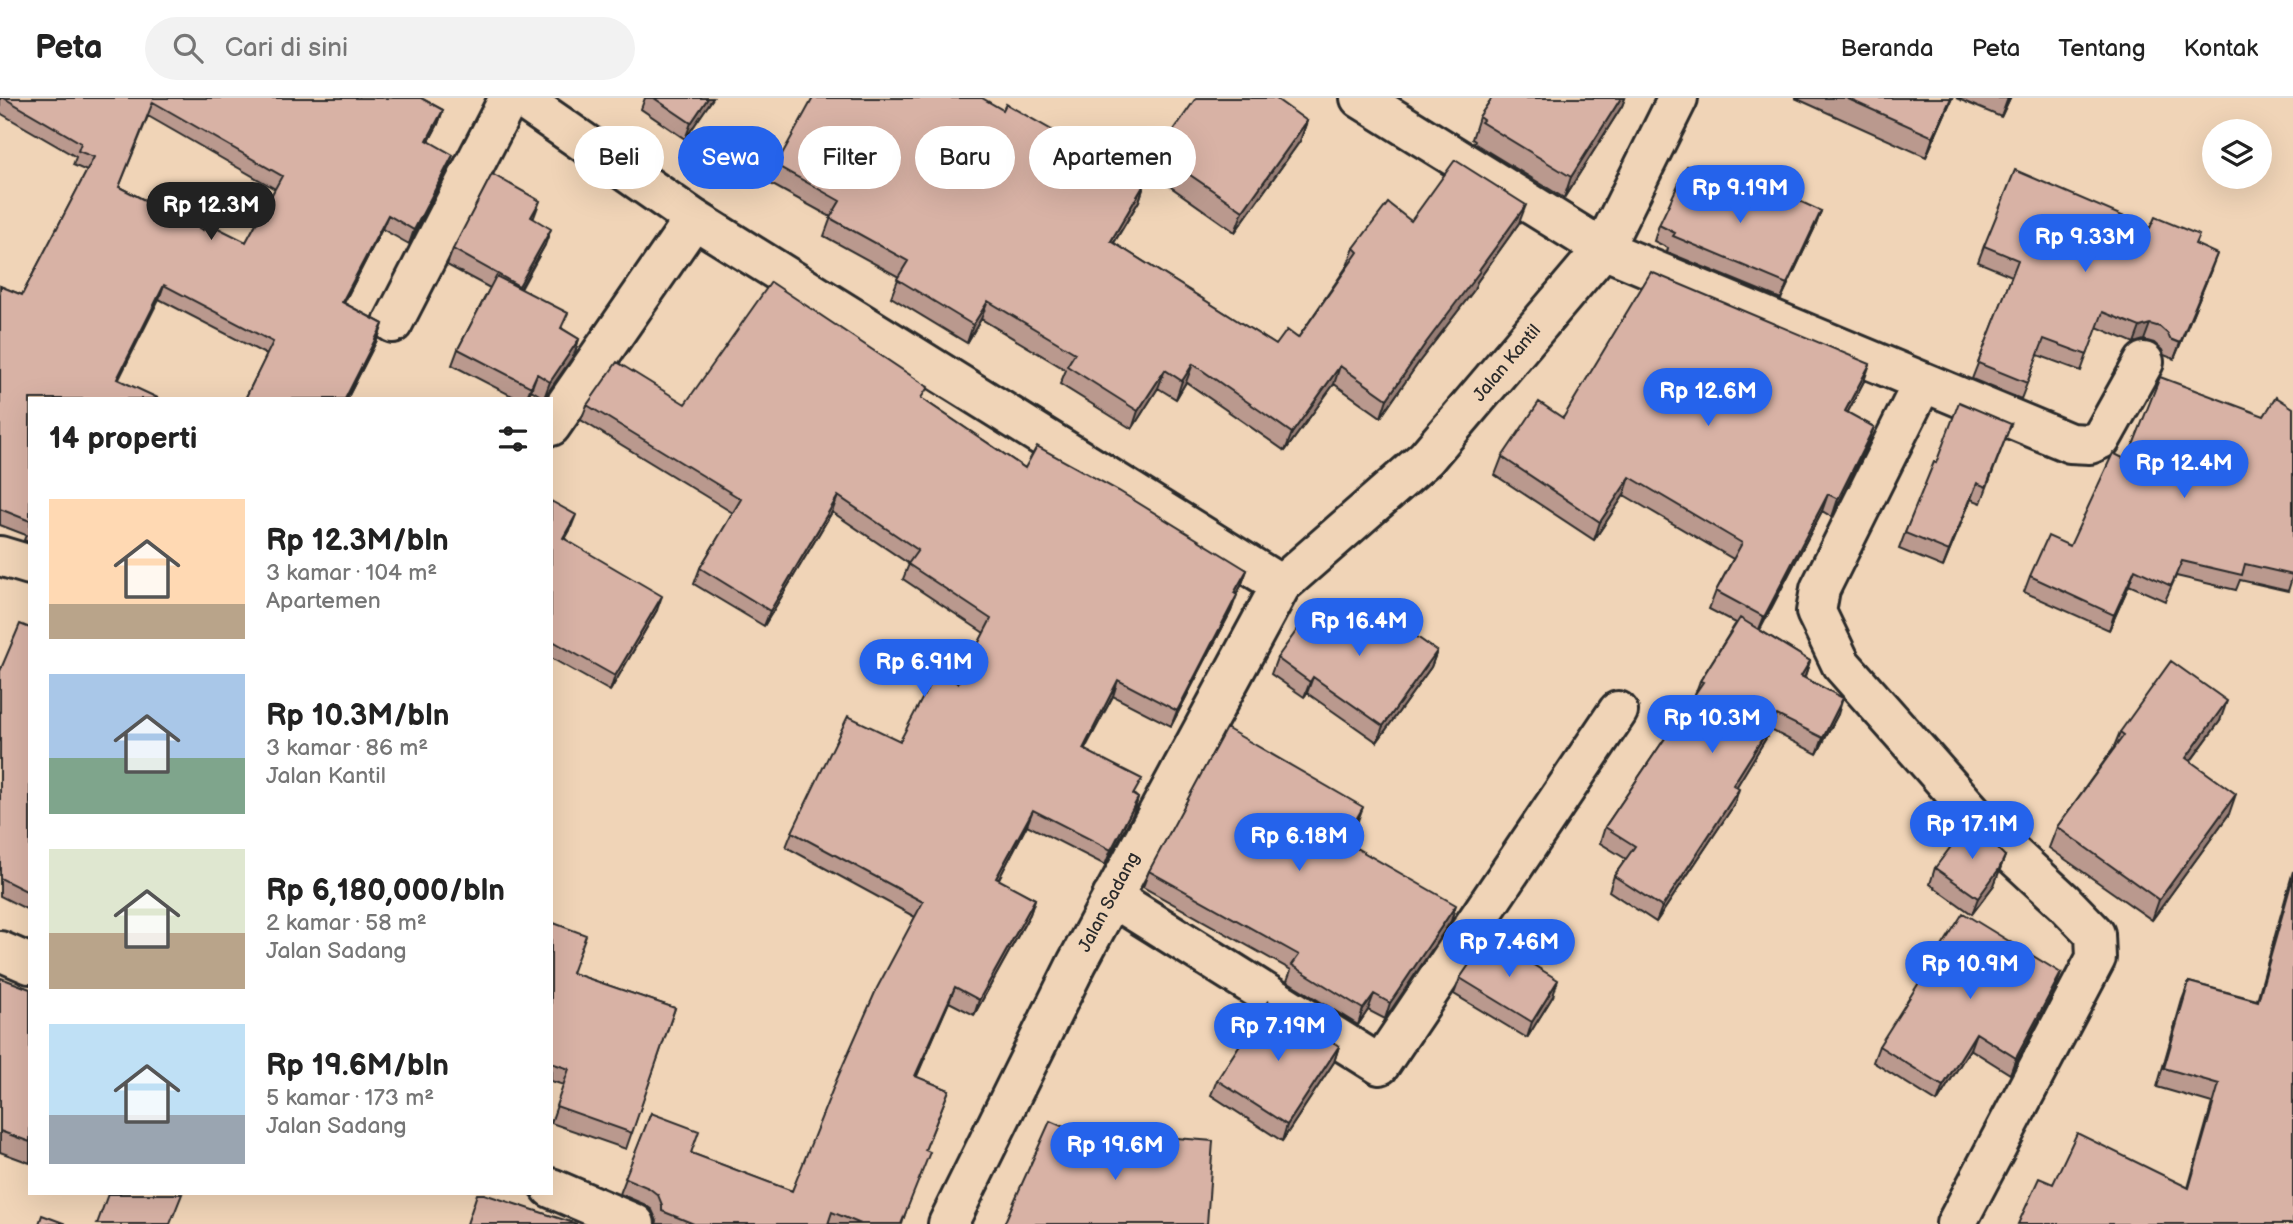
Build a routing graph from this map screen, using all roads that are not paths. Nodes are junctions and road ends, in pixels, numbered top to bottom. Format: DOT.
graph roads {
  1 [pos="509,98"];
  2 [pos="520,98"];
  3 [pos="1360,98"];
  4 [pos="1678,98"];
  5 [pos="694,219"];
  6 [pos="1603,248"];
  7 [pos="393,323"];
  8 [pos="2144,362"];
  9 [pos="1923,382"];
  10 [pos="553,423"];
  11 [pos="0,556"];
  12 [pos="28,564"];
  13 [pos="1280,585"];
  14 [pos="1618,711"];
  15 [pos="1112,897"];
  16 [pos="0,951"];
  17 [pos="28,963"];
  18 [pos="553,1189"];
  19 [pos="635,1224"];
  20 [pos="948,1224"];
  21 [pos="1956,1224"];
  1 -- 7 [label="street"];
  2 -- 5 [label="street"];
  3 -- 6 [label="street"];
  4 -- 6 [label="street, Jalan Kantil"];
  5 -- 10 [label="street"];
  5 -- 13 [label="street"];
  6 -- 9 [label="street"];
  6 -- 13 [label="street, Jalan Kantil"];
  8 -- 9 [label="street"];
  9 -- 21 [label="street"];
  11 -- 12 [label="street"];
  13 -- 15 [label="street, Jalan Sadang"];
  14 -- 15 [label="street"];
  15 -- 20 [label="street, Jalan Sadang"];
  16 -- 17 [label="street"];
  18 -- 19 [label="street"];
}
